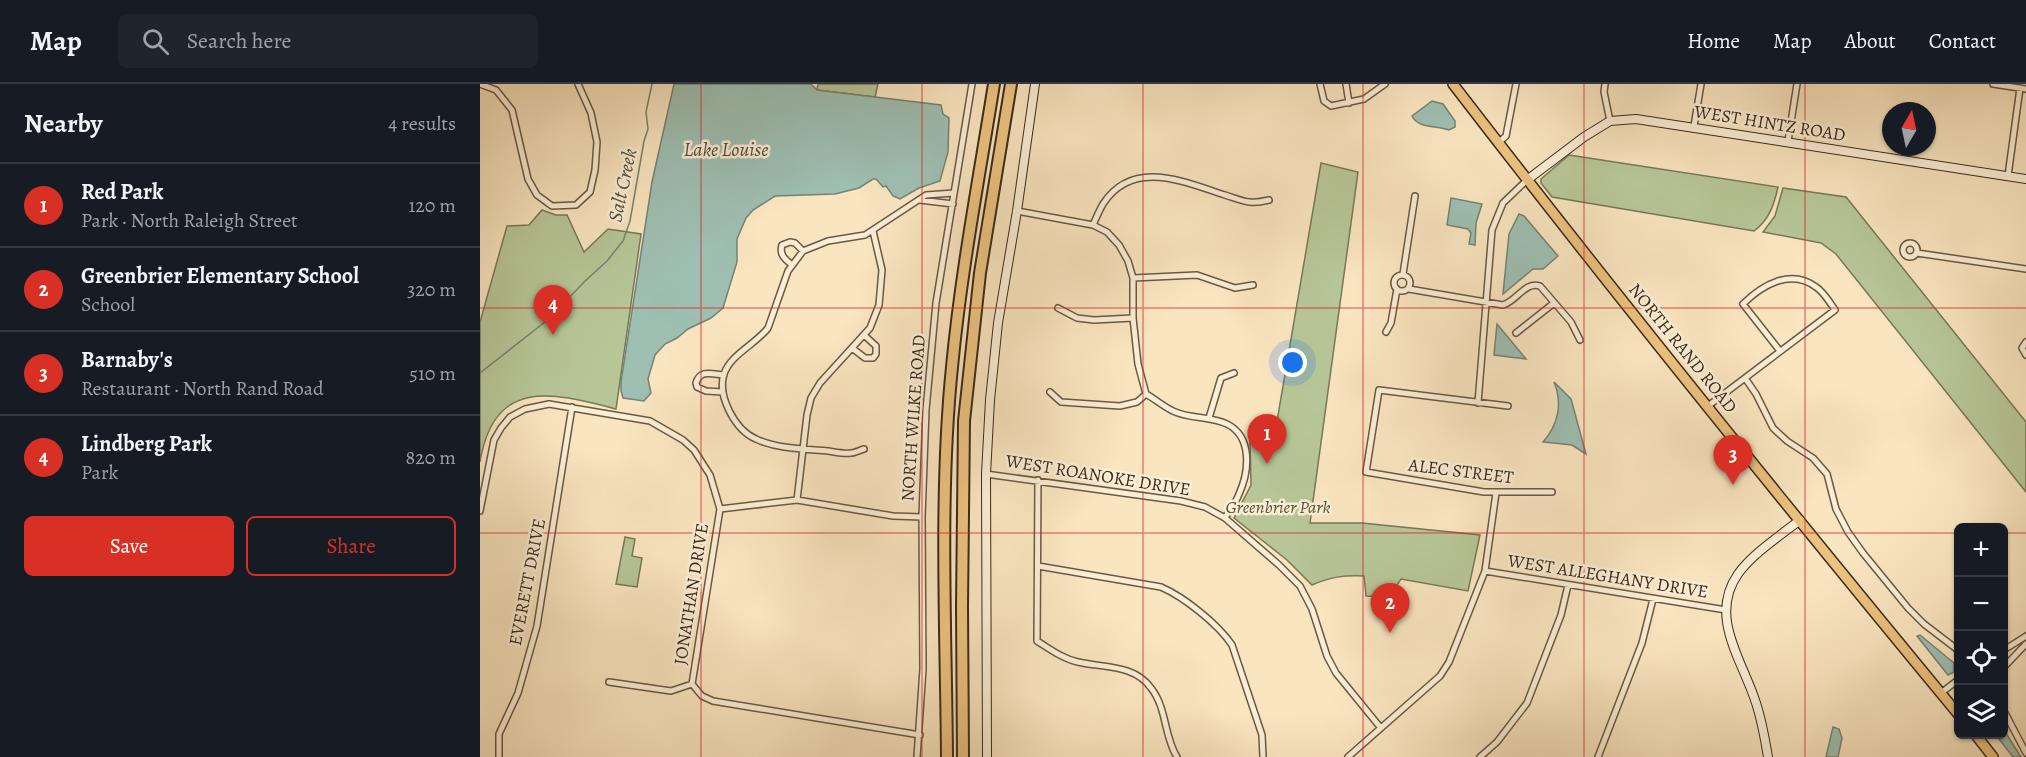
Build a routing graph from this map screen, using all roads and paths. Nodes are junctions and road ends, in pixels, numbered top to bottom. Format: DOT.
graph roads {
  1 [pos="480,84"];
  2 [pos="578,84"];
  3 [pos="972,84"];
  4 [pos="994,84"];
  5 [pos="1011,84"];
  6 [pos="1035,84"];
  7 [pos="1320,84"];
  8 [pos="1346,84"];
  9 [pos="1385,84"];
  10 [pos="1453,84"];
  11 [pos="1516,84"];
  12 [pos="1605,84"];
  13 [pos="1701,84"];
  14 [pos="1797,84"];
  15 [pos="1993,84"];
  16 [pos="2023,89"];
  17 [pos="1349,103"];
  18 [pos="1610,121"];
  19 [pos="1694,126"];
  20 [pos="1788,141"];
  21 [pos="1498,143"];
  22 [pos="2008,176"];
  23 [pos="2026,178"];
  24 [pos="1527,180"];
  25 [pos="954,193"];
  26 [pos="1415,196"];
  27 [pos="920,200"];
  28 [pos="1269,200"];
  29 [pos="953,204"];
  30 [pos="1017,212"];
  31 [pos="1093,225"];
  32 [pos="873,231"];
  33 [pos="803,251"];
  34 [pos="1917,253"];
  35 [pos="792,265"];
  36 [pos="2026,269"];
  37 [pos="1403,274"];
  38 [pos="1133,278"];
  39 [pos="1253,285"];
  40 [pos="1397,289"];
  41 [pos="1408,289"];
  42 [pos="1486,303"];
  43 [pos="1554,303"];
  44 [pos="1058,308"];
  45 [pos="1133,318"];
  46 [pos="1386,332"];
  47 [pos="1516,333"];
  48 [pos="864,335"];
  49 [pos="1580,340"];
  50 [pos="2026,342"];
  51 [pos="852,348"];
  52 [pos="1780,351"];
  53 [pos="2026,355"];
  54 [pos="1234,372"];
  55 [pos="724,375"];
  56 [pos="1745,378"];
  57 [pos="723,392"];
  58 [pos="1050,392"];
  59 [pos="1146,393"];
  60 [pos="1478,404"];
  61 [pos="1508,406"];
  62 [pos="1708,406"];
  63 [pos="572,407"];
  64 [pos="1209,418"];
  65 [pos="803,449"];
  66 [pos="864,449"];
  67 [pos="987,474"];
  68 [pos="1038,480"];
  69 [pos="1552,492"];
  70 [pos="1496,493"];
  71 [pos="797,500"];
  72 [pos="720,509"];
  73 [pos="480,511"];
  74 [pos="922,517"];
  75 [pos="1224,518"];
  76 [pos="1800,520"];
  77 [pos="1038,567"];
  78 [pos="1485,571"];
  79 [pos="1568,585"];
  80 [pos="1653,599"];
  81 [pos="1726,610"];
  82 [pos="2026,636"];
  83 [pos="2026,644"];
  84 [pos="1954,646"];
  85 [pos="2008,647"];
  86 [pos="2008,663"];
  87 [pos="609,682"];
  88 [pos="692,684"];
  89 [pos="1954,684"];
  90 [pos="1941,693"];
  91 [pos="1954,707"];
  92 [pos="2008,719"];
  93 [pos="1380,727"];
  94 [pos="920,735"];
  95 [pos="1978,739"];
  96 [pos="2026,753"];
  97 [pos="1175,756"];
  98 [pos="499,757"];
  99 [pos="917,757"];
  100 [pos="946,757"];
  101 [pos="963,757"];
  102 [pos="987,757"];
  103 [pos="1263,757"];
  104 [pos="1347,757"];
  105 [pos="1480,757"];
  106 [pos="1598,757"];
  107 [pos="1768,757"];
  108 [pos="1992,757"];
  1 -- 2 [label="street"];
  3 -- 25 [label="street, NORTH WILKE ROAD"];
  4 -- 100 [label="highway"];
  5 -- 101 [label="highway"];
  6 -- 30 [label="street"];
  7 -- 17 [label="street"];
  8 -- 17 [label="street"];
  9 -- 17 [label="street"];
  10 -- 21 [label="main road, NORTH RAND ROAD"];
  11 -- 21 [label="street"];
  12 -- 18 [label="street"];
  13 -- 19 [label="street"];
  14 -- 20 [label="street"];
  15 -- 16 [label="street"];
  16 -- 22 [label="street"];
  18 -- 19 [label="street, WEST HINTZ ROAD"];
  18 -- 24 [label="street, WEST HINTZ ROAD"];
  19 -- 20 [label="street, WEST HINTZ ROAD"];
  20 -- 22 [label="street, WEST HINTZ ROAD"];
  21 -- 24 [label="main road, NORTH RAND ROAD"];
  22 -- 23 [label="street, WEST HINTZ ROAD"];
  24 -- 42 [label="street"];
  24 -- 62 [label="main road, NORTH RAND ROAD"];
  25 -- 27 [label="street"];
  25 -- 29 [label="street, NORTH WILKE ROAD"];
  26 -- 37 [label="street"];
  27 -- 29 [label="street"];
  27 -- 32 [label="street"];
  28 -- 31 [label="street"];
  29 -- 74 [label="street, NORTH WILKE ROAD"];
  30 -- 31 [label="street"];
  30 -- 67 [label="street"];
  31 -- 38 [label="street"];
  32 -- 33 [label="street"];
  32 -- 48 [label="street"];
  33 -- 35 [label="street"];
  33 -- 35 [label="street"];
  34 -- 36 [label="street"];
  35 -- 55 [label="street"];
  37 -- 40 [label="street"];
  37 -- 41 [label="street"];
  38 -- 39 [label="street"];
  38 -- 45 [label="street"];
  40 -- 41 [label="street"];
  40 -- 46 [label="street"];
  41 -- 42 [label="street"];
  42 -- 43 [label="street"];
  42 -- 60 [label="street"];
  43 -- 47 [label="street"];
  43 -- 49 [label="street"];
  44 -- 45 [label="street"];
  45 -- 59 [label="street"];
  48 -- 51 [label="street"];
  48 -- 51 [label="street"];
  50 -- 53 [label="street"];
  51 -- 65 [label="street"];
  52 -- 52 [label="street"];
  52 -- 56 [label="street"];
  54 -- 64 [label="street"];
  55 -- 57 [label="street"];
  55 -- 57 [label="street"];
  56 -- 62 [label="street"];
  56 -- 84 [label="street"];
  57 -- 65 [label="street"];
  58 -- 59 [label="street"];
  59 -- 64 [label="street"];
  60 -- 61 [label="street"];
  60 -- 70 [label="street, ALEC STREET"];
  62 -- 76 [label="main road, NORTH RAND ROAD"];
  63 -- 72 [label="street"];
  63 -- 73 [label="street"];
  63 -- 98 [label="street, EVERETT DRIVE"];
  64 -- 75 [label="street"];
  65 -- 66 [label="street"];
  65 -- 71 [label="street"];
  67 -- 68 [label="street, WEST ROANOKE DRIVE"];
  67 -- 102 [label="street"];
  68 -- 75 [label="street, WEST ROANOKE DRIVE"];
  68 -- 77 [label="street"];
  69 -- 70 [label="street, ALEC STREET"];
  70 -- 78 [label="street"];
  71 -- 72 [label="street"];
  71 -- 74 [label="street"];
  72 -- 88 [label="street, JONATHAN DRIVE"];
  74 -- 94 [label="street, NORTH WILKE ROAD"];
  75 -- 93 [label="street, WEST ROANOKE DRIVE"];
  76 -- 81 [label="street"];
  76 -- 90 [label="main road, NORTH RAND ROAD"];
  77 -- 97 [label="street"];
  77 -- 103 [label="street"];
  78 -- 79 [label="street, WEST ALLEGHANY DRIVE"];
  78 -- 93 [label="street"];
  79 -- 80 [label="street, WEST ALLEGHANY DRIVE"];
  79 -- 105 [label="street"];
  80 -- 81 [label="street, WEST ALLEGHANY DRIVE"];
  80 -- 106 [label="street"];
  81 -- 107 [label="street"];
  82 -- 85 [label="street"];
  83 -- 86 [label="street"];
  87 -- 88 [label="street"];
  88 -- 94 [label="street"];
  89 -- 90 [label="street"];
  90 -- 91 [label="main road, NORTH RAND ROAD"];
  92 -- 96 [label="street"];
  93 -- 104 [label="street"];
  94 -- 99 [label="street, NORTH WILKE ROAD"];
  95 -- 108 [label="main road"];
}
